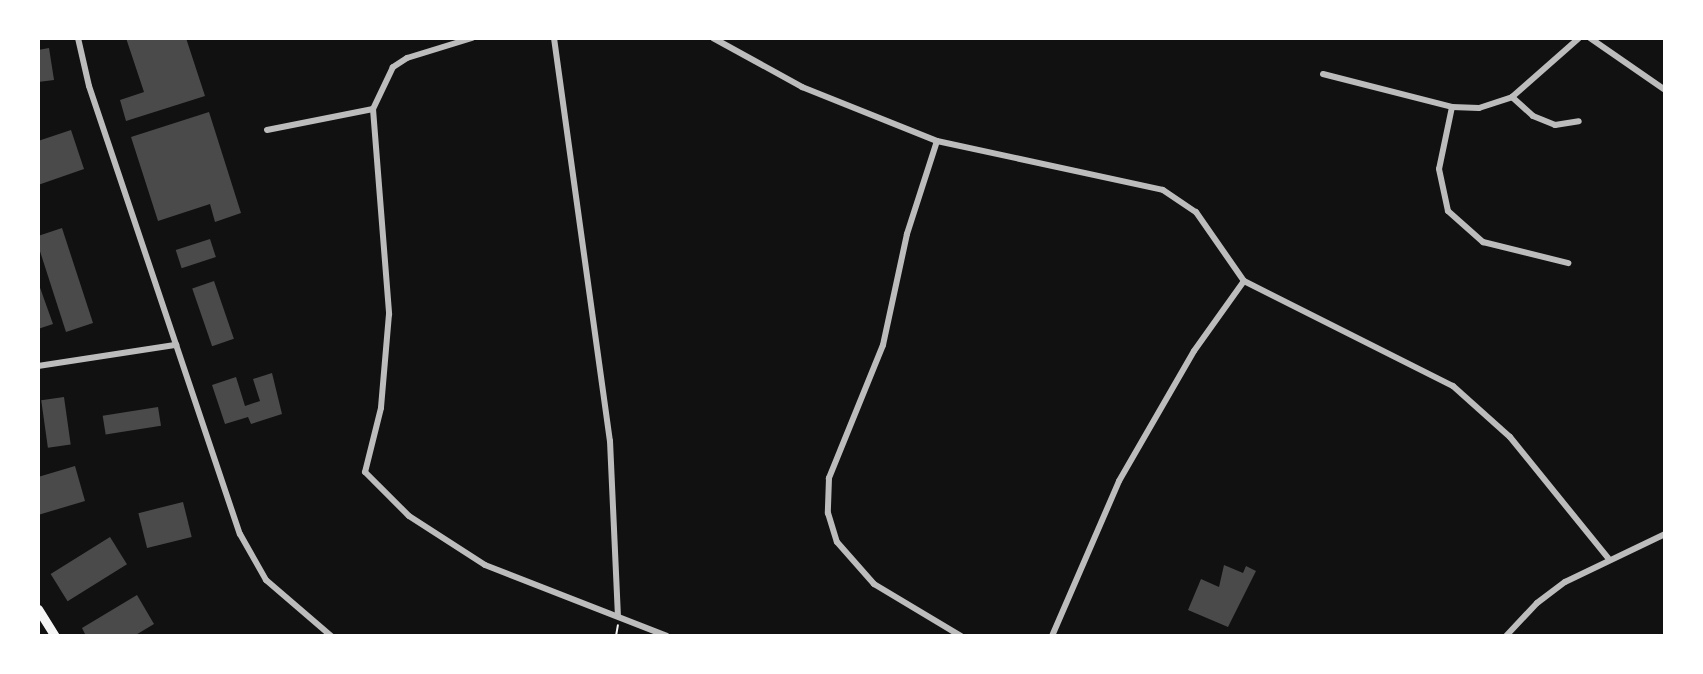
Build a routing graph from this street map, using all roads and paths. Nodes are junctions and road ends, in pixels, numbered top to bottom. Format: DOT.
graph roads {
  1 [pos="78,38"];
  2 [pos="472,38"];
  3 [pos="554,38"];
  4 [pos="713,38"];
  5 [pos="1579,38"];
  6 [pos="1590,38"];
  7 [pos="1323,74"];
  8 [pos="1665,90"];
  9 [pos="1512,97"];
  10 [pos="1452,107"];
  11 [pos="373,109"];
  12 [pos="1579,121"];
  13 [pos="267,130"];
  14 [pos="937,141"];
  15 [pos="1568,263"];
  16 [pos="1244,281"];
  17 [pos="176,345"];
  18 [pos="38,366"];
  19 [pos="1665,534"];
  20 [pos="1608,558"];
  21 [pos="38,609"];
  22 [pos="618,616"];
  23 [pos="55,636"];
  24 [pos="331,636"];
  25 [pos="667,636"];
  26 [pos="961,636"];
  27 [pos="1052,636"];
  28 [pos="1506,636"];
  1 -- 17 [label="street"];
  2 -- 11 [label="street"];
  3 -- 22 [label="street"];
  4 -- 14 [label="street"];
  5 -- 9 [label="street"];
  6 -- 8 [label="street"];
  7 -- 10 [label="street"];
  9 -- 10 [label="street"];
  9 -- 12 [label="street"];
  10 -- 15 [label="street"];
  11 -- 13 [label="street"];
  11 -- 22 [label="street"];
  14 -- 16 [label="street"];
  14 -- 26 [label="street"];
  16 -- 20 [label="street"];
  16 -- 27 [label="street"];
  17 -- 18 [label="street"];
  17 -- 24 [label="street"];
  19 -- 20 [label="street"];
  20 -- 28 [label="street"];
  21 -- 23 [label="main road"];
  22 -- 25 [label="street"];
}
